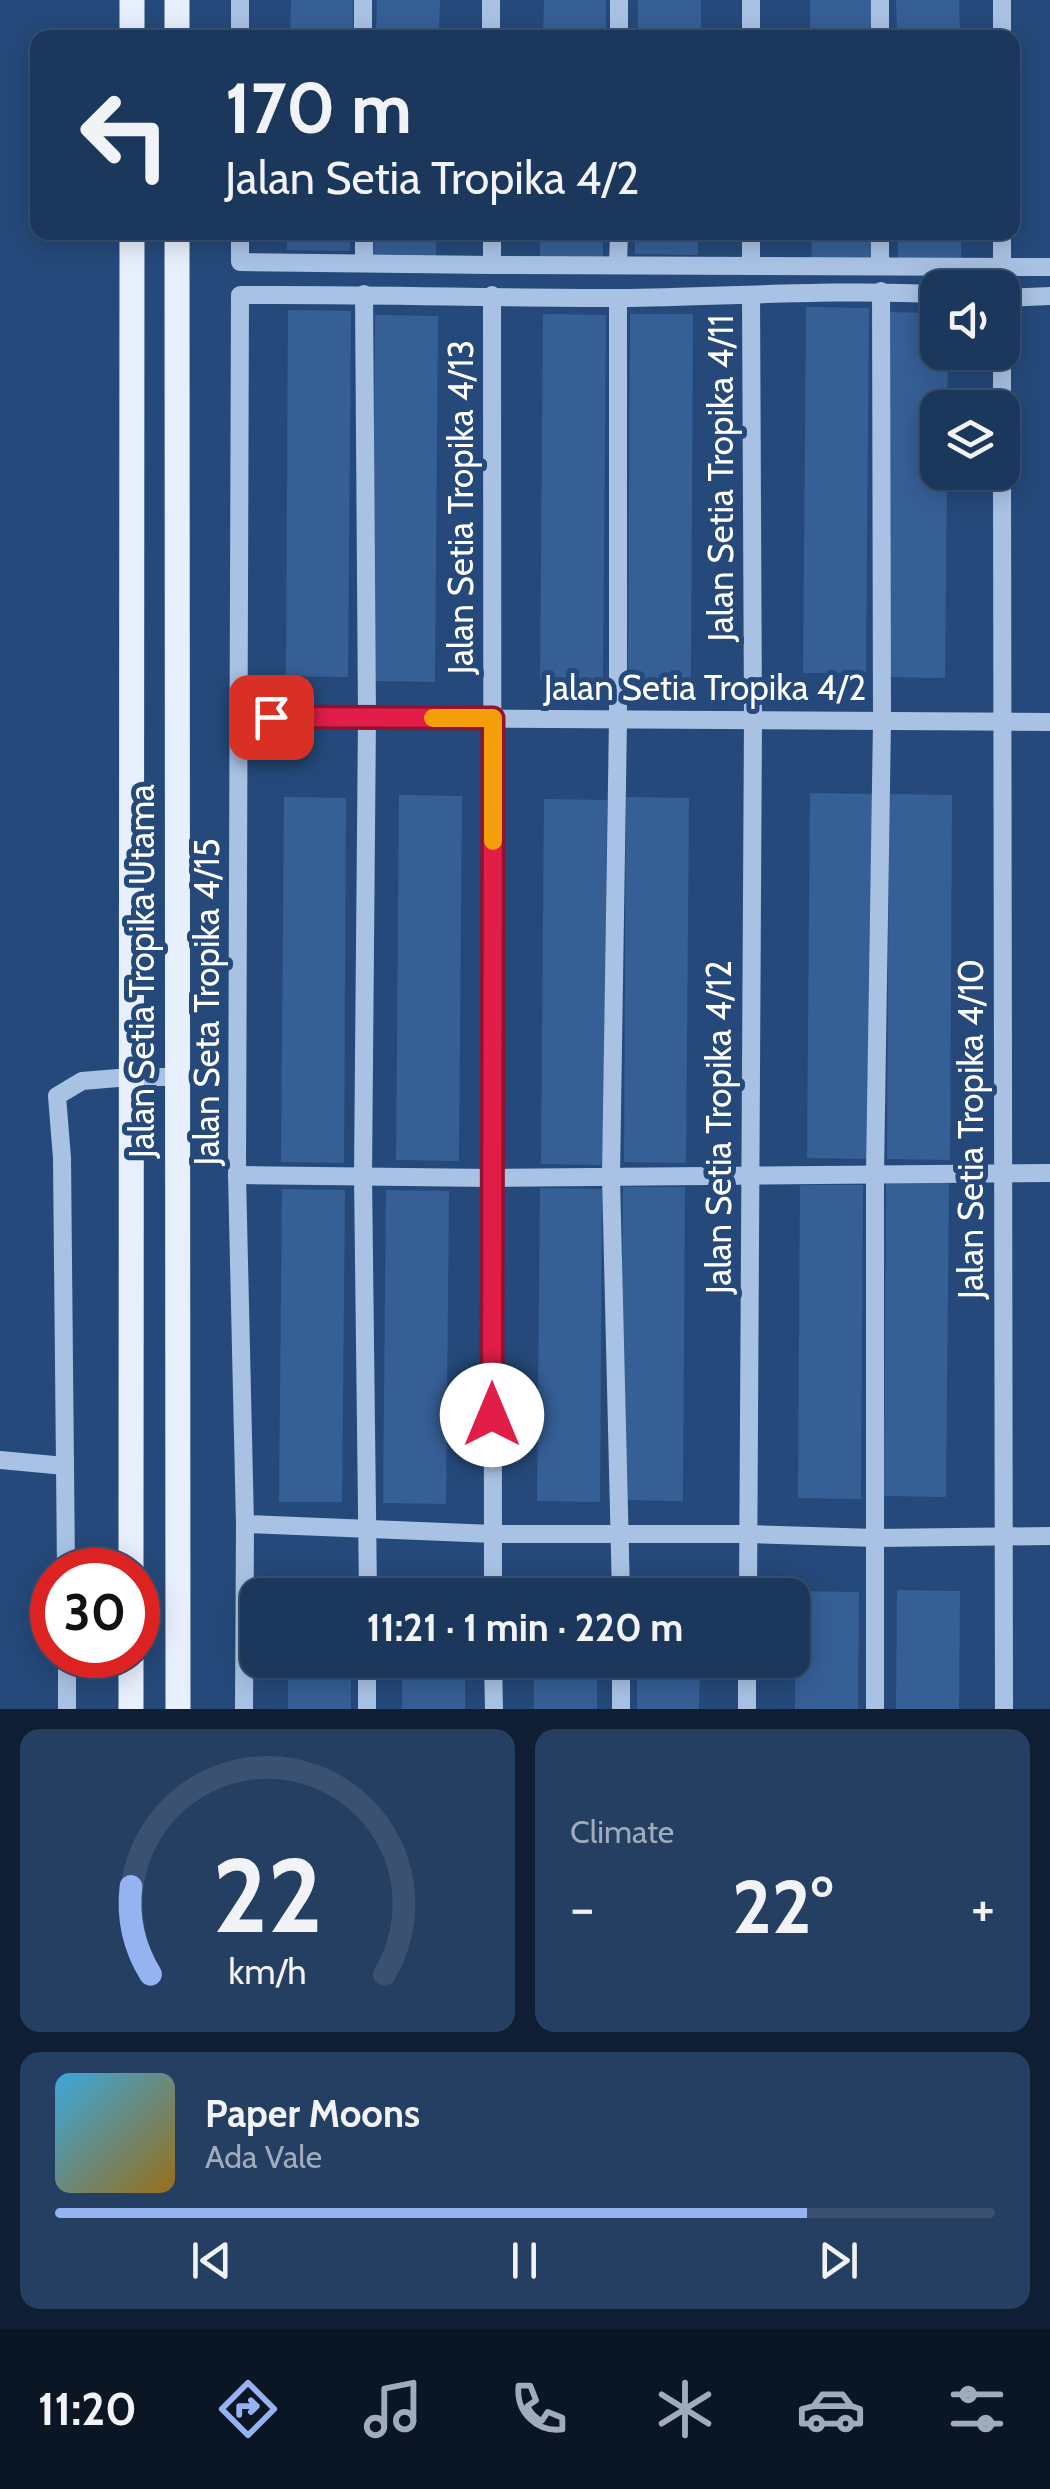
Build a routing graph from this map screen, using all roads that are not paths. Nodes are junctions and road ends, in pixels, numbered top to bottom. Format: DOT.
graph roads {
  1 [pos="132,0"];
  2 [pos="177,0"];
  3 [pos="240,0"];
  4 [pos="363,0"];
  5 [pos="491,0"];
  6 [pos="619,0"];
  7 [pos="751,0"];
  8 [pos="880,0"];
  9 [pos="1002,0"];
  10 [pos="132,30"];
  11 [pos="177,30"];
  12 [pos="240,30"];
  13 [pos="363,30"];
  14 [pos="491,30"];
  15 [pos="619,30"];
  16 [pos="751,30"];
  17 [pos="880,30"];
  18 [pos="1002,30"];
  19 [pos="132,240"];
  20 [pos="177,240"];
  21 [pos="240,240"];
  22 [pos="364,240"];
  23 [pos="492,240"];
  24 [pos="618,240"];
  25 [pos="751,240"];
  26 [pos="880,240"];
  27 [pos="1002,240"];
  28 [pos="364,264"];
  29 [pos="492,265"];
  30 [pos="618,265"];
  31 [pos="751,266"];
  32 [pos="880,266"];
  33 [pos="1002,266"];
  34 [pos="1050,267"];
  35 [pos="880,292"];
  36 [pos="920,293"];
  37 [pos="364,294"];
  38 [pos="492,295"];
  39 [pos="751,295"];
  40 [pos="1050,296"];
  41 [pos="1020,297"];
  42 [pos="618,298"];
  43 [pos="1002,490"];
  44 [pos="240,717"];
  45 [pos="366,717"];
  46 [pos="493,718"];
  47 [pos="618,719"];
  48 [pos="753,720"];
  49 [pos="882,721"];
  50 [pos="1003,722"];
  51 [pos="1050,722"];
  52 [pos="176,1077"];
  53 [pos="130,1078"];
  54 [pos="1003,1173"];
  55 [pos="1050,1173"];
  56 [pos="875,1174"];
  57 [pos="237,1175"];
  58 [pos="363,1175"];
  59 [pos="750,1175"];
  60 [pos="611,1177"];
  61 [pos="492,1178"];
  62 [pos="0,1460"];
  63 [pos="65,1466"];
  64 [pos="245,1524"];
  65 [pos="368,1530"];
  66 [pos="493,1534"];
  67 [pos="621,1534"];
  68 [pos="748,1534"];
  69 [pos="1003,1536"];
  70 [pos="1050,1536"];
  71 [pos="876,1538"];
  72 [pos="66,1548"];
  73 [pos="131,1548"];
  74 [pos="368,1578"];
  75 [pos="493,1578"];
  76 [pos="621,1578"];
  77 [pos="748,1578"];
  78 [pos="67,1678"];
  79 [pos="131,1678"];
  80 [pos="367,1678"];
  81 [pos="493,1678"];
  82 [pos="621,1678"];
  83 [pos="747,1678"];
  84 [pos="67,1709"];
  85 [pos="131,1709"];
  86 [pos="178,1709"];
  87 [pos="244,1709"];
  88 [pos="367,1709"];
  89 [pos="494,1709"];
  90 [pos="620,1709"];
  91 [pos="746,1709"];
  92 [pos="875,1709"];
  93 [pos="1004,1709"];
  1 -- 10 [label="main road"];
  2 -- 11 [label="main road"];
  3 -- 12 [label="street"];
  4 -- 13 [label="street"];
  5 -- 14 [label="street"];
  6 -- 15 [label="street"];
  7 -- 16 [label="street"];
  8 -- 17 [label="street"];
  9 -- 18 [label="street"];
  19 -- 53 [label="main road, Jalan Setia Tropika Utama"];
  20 -- 52 [label="main road, Jalan Setia Tropika Utama"];
  21 -- 28 [label="street"];
  22 -- 28 [label="street"];
  23 -- 29 [label="street"];
  24 -- 30 [label="street"];
  25 -- 31 [label="street"];
  26 -- 32 [label="street"];
  27 -- 33 [label="street"];
  28 -- 29 [label="street"];
  29 -- 30 [label="street"];
  30 -- 31 [label="street"];
  31 -- 32 [label="street"];
  32 -- 33 [label="street"];
  33 -- 34 [label="street"];
  35 -- 36 [label="street"];
  35 -- 39 [label="street"];
  35 -- 49 [label="street"];
  37 -- 38 [label="street"];
  37 -- 44 [label="street, Jalan Seta Tropika 4/15"];
  37 -- 45 [label="street"];
  38 -- 42 [label="street"];
  38 -- 46 [label="street, Jalan Setia Tropika 4/13"];
  39 -- 42 [label="street"];
  39 -- 48 [label="street, Jalan Setia Tropika 4/11"];
  40 -- 41 [label="street"];
  42 -- 47 [label="street"];
  43 -- 50 [label="street, Jalan Setia Tropika 4/10"];
  44 -- 45 [label="street, Jalan Setia Tropika 4/2"];
  44 -- 57 [label="street, Jalan Seta Tropika 4/15"];
  45 -- 46 [label="street, Jalan Setia Tropika 4/2"];
  45 -- 58 [label="street"];
  46 -- 47 [label="street, Jalan Setia Tropika 4/2"];
  46 -- 61 [label="street, Jalan Setia Tropika 4/13"];
  47 -- 48 [label="street, Jalan Setia Tropika 4/2"];
  47 -- 60 [label="street"];
  48 -- 49 [label="street, Jalan Setia Tropika 4/2"];
  48 -- 59 [label="street, Jalan Setia Tropika 4/12"];
  49 -- 50 [label="street, Jalan Setia Tropika 4/2"];
  49 -- 56 [label="street"];
  50 -- 51 [label="street, Jalan Setia Tropika 4/2"];
  50 -- 54 [label="street, Jalan Setia Tropika 4/10"];
  52 -- 53 [label="street"];
  52 -- 86 [label="main road, Jalan Setia Tropika Utama"];
  53 -- 63 [label="street"];
  53 -- 73 [label="main road, Jalan Setia Tropika Utama"];
  54 -- 55 [label="street"];
  54 -- 56 [label="street"];
  54 -- 69 [label="street, Jalan Setia Tropika 4/10"];
  56 -- 59 [label="street"];
  56 -- 71 [label="street"];
  57 -- 58 [label="street"];
  57 -- 64 [label="street, Jalan Seta Tropika 4/15"];
  58 -- 61 [label="street"];
  58 -- 65 [label="street"];
  59 -- 60 [label="street"];
  59 -- 68 [label="street, Jalan Setia Tropika 4/12"];
  60 -- 61 [label="street"];
  60 -- 67 [label="street"];
  61 -- 66 [label="street, Jalan Setia Tropika 4/13"];
  62 -- 63 [label="street"];
  63 -- 72 [label="street"];
  64 -- 65 [label="street"];
  64 -- 87 [label="street, Jalan Seta Tropika 4/15"];
  65 -- 66 [label="street"];
  65 -- 74 [label="street"];
  66 -- 67 [label="street"];
  66 -- 75 [label="street, Jalan Setia Tropika 4/13"];
  67 -- 68 [label="street"];
  67 -- 76 [label="street"];
  68 -- 71 [label="street"];
  68 -- 77 [label="street, Jalan Setia Tropika 4/12"];
  69 -- 70 [label="street"];
  69 -- 71 [label="street"];
  69 -- 93 [label="street, Jalan Setia Tropika 4/10"];
  71 -- 92 [label="street"];
  78 -- 84 [label="street"];
  79 -- 85 [label="main road"];
  80 -- 88 [label="street"];
  81 -- 89 [label="street"];
  82 -- 90 [label="street"];
  83 -- 91 [label="street"];
}
